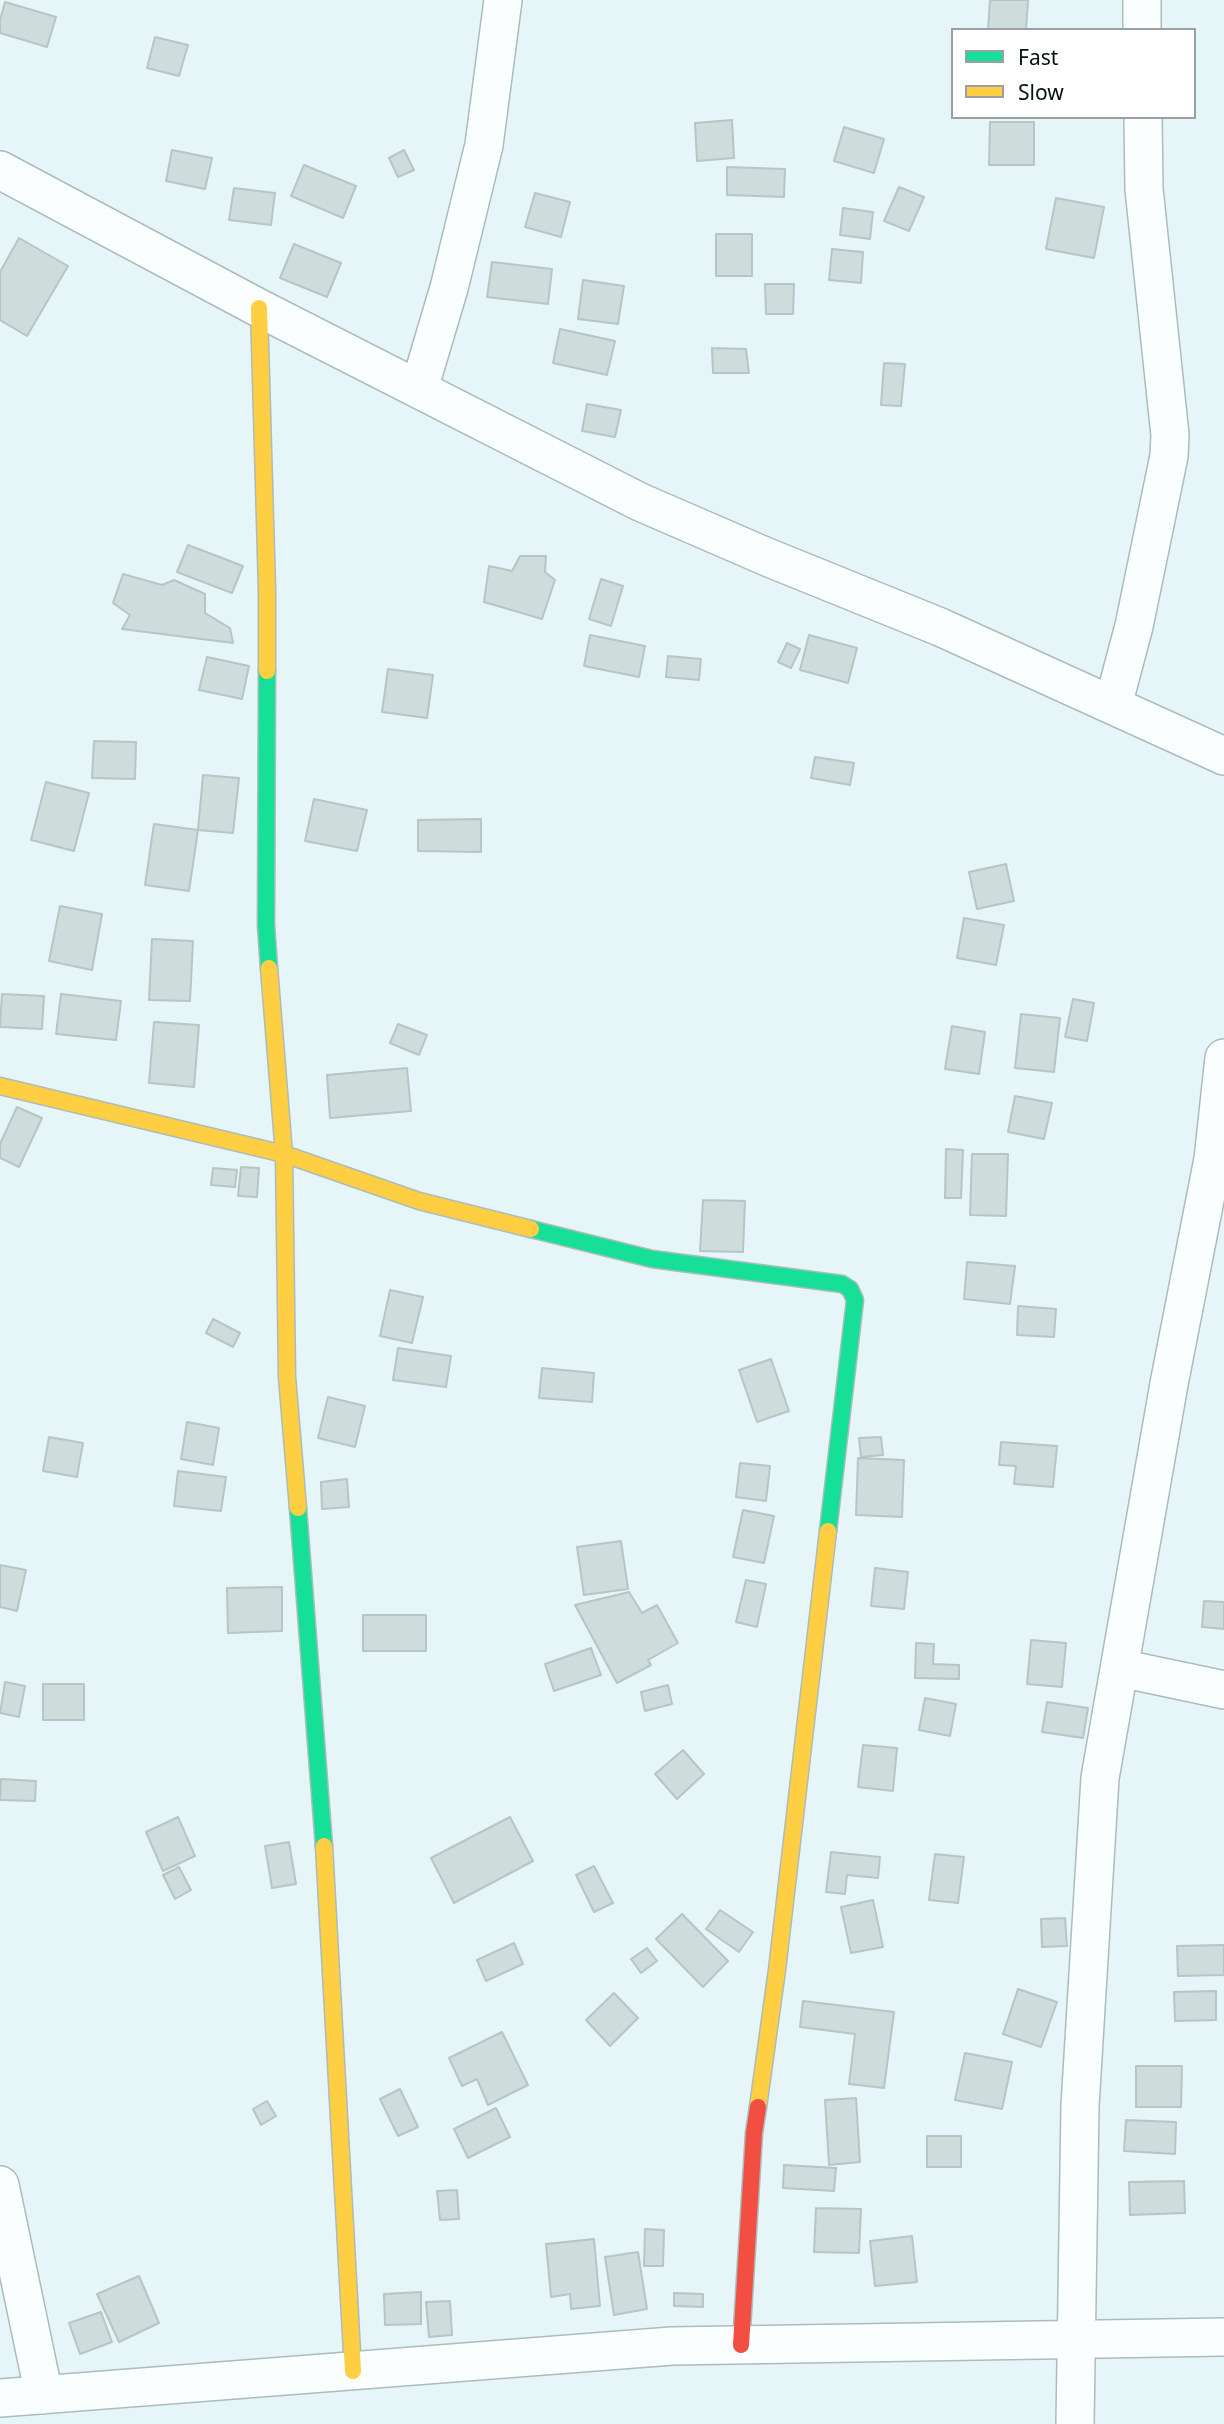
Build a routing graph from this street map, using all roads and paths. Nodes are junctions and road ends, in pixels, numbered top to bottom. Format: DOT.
graph roads {
  1 [pos="503,0"];
  2 [pos="1142,0"];
  3 [pos="1142,28"];
  4 [pos="1143,119"];
  5 [pos="0,170"];
  6 [pos="259,308"];
  7 [pos="419,389"];
  8 [pos="1113,705"];
  9 [pos="1224,756"];
  10 [pos="1224,1058"];
  11 [pos="0,1086"];
  12 [pos="284,1154"];
  13 [pos="1120,1668"];
  14 [pos="1224,1690"];
  15 [pos="0,2185"];
  16 [pos="1224,2337"];
  17 [pos="1076,2338"];
  18 [pos="741,2345"];
  19 [pos="353,2371"];
  20 [pos="44,2395"];
  21 [pos="0,2398"];
  22 [pos="1075,2424"];
  1 -- 7 [label="street"];
  2 -- 3 [label="street"];
  4 -- 8 [label="street"];
  5 -- 6 [label="street"];
  6 -- 7 [label="street"];
  6 -- 12 [label="street"];
  7 -- 8 [label="street"];
  8 -- 9 [label="street"];
  10 -- 13 [label="street"];
  11 -- 12 [label="street"];
  12 -- 18 [label="street"];
  12 -- 19 [label="street"];
  13 -- 14 [label="street"];
  13 -- 17 [label="street"];
  15 -- 20 [label="street"];
  16 -- 17 [label="street"];
  17 -- 18 [label="street"];
  17 -- 22 [label="street"];
  18 -- 19 [label="street"];
  19 -- 20 [label="street"];
  20 -- 21 [label="street"];
}
